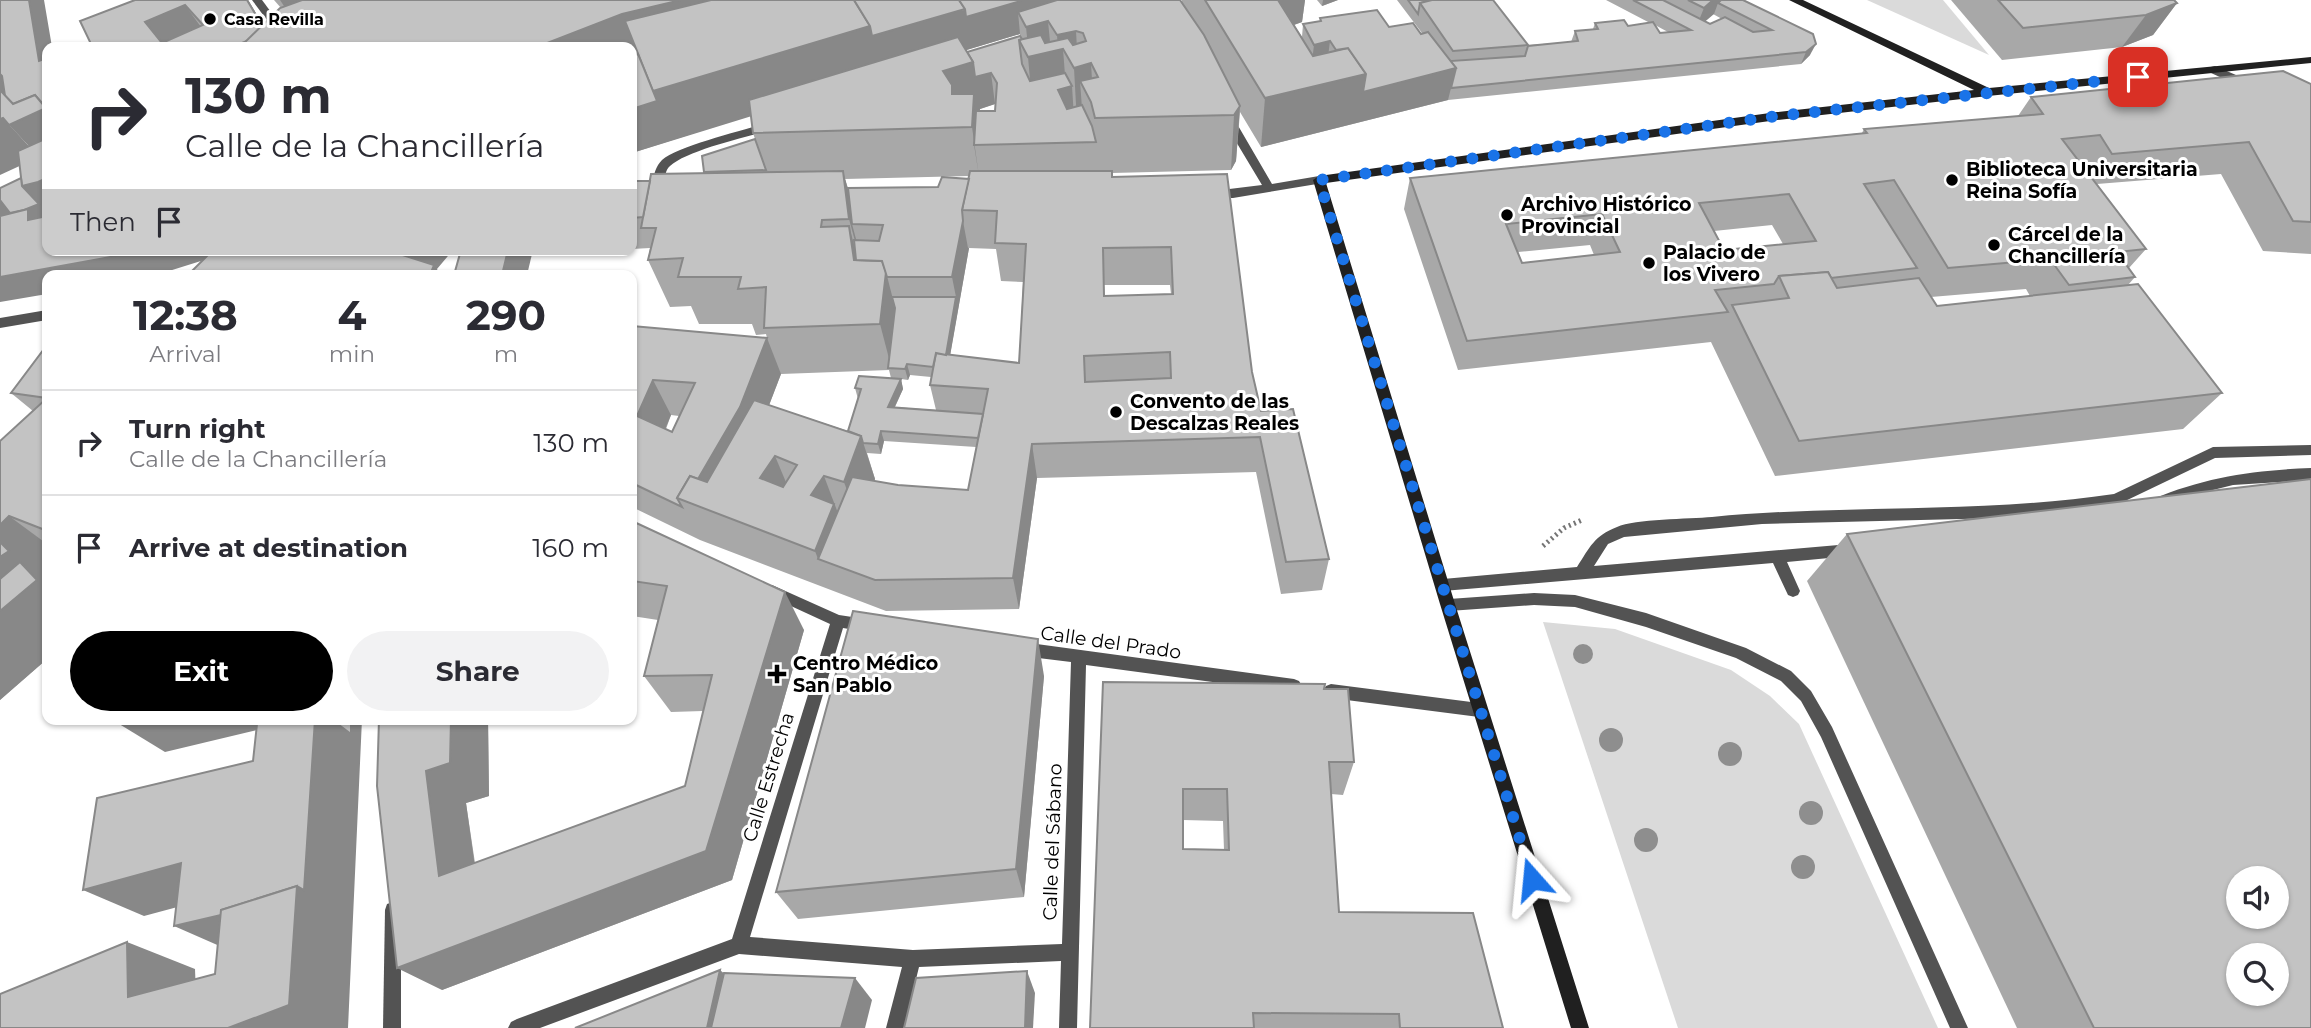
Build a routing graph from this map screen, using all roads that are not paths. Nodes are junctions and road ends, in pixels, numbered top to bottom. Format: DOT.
graph roads {
  1 [pos="257,0"];
  2 [pos="1794,0"];
  3 [pos="288,42"];
  4 [pos="2311,60"];
  5 [pos="2216,70"];
  6 [pos="1988,92"];
  7 [pos="2263,92"];
  8 [pos="1220,105"];
  9 [pos="779,124"];
  10 [pos="1319,180"];
  11 [pos="1269,188"];
  12 [pos="1205,195"];
  13 [pos="659,198"];
  14 [pos="673,198"];
  15 [pos="645,199"];
  16 [pos="42,316"];
  17 [pos="0,323"];
  18 [pos="2311,450"];
  19 [pos="2311,474"];
  20 [pos="2140,512"];
  21 [pos="1861,549"];
  22 [pos="1777,555"];
  23 [pos="1582,572"];
  24 [pos="753,583"];
  25 [pos="1443,585"];
  26 [pos="1793,591"];
  27 [pos="1449,605"];
  28 [pos="838,621"];
  29 [pos="878,627"];
  30 [pos="1012,648"];
  31 [pos="1079,658"];
  32 [pos="1479,710"];
  33 [pos="393,894"];
  34 [pos="738,945"];
  35 [pos="1070,952"];
  36 [pos="913,959"];
  37 [pos="392,1028"];
  38 [pos="517,1028"];
  39 [pos="895,1028"];
  40 [pos="1068,1028"];
  41 [pos="1580,1028"];
  42 [pos="1959,1028"];
  1 -- 3 [label="street"];
  2 -- 6 [label="street"];
  4 -- 5 [label="street"];
  5 -- 6 [label="street"];
  5 -- 7 [label="street"];
  6 -- 10 [label="street"];
  8 -- 11 [label="street"];
  9 -- 13 [label="street"];
  10 -- 11 [label="street"];
  10 -- 25 [label="street"];
  11 -- 12 [label="street"];
  13 -- 14 [label="street"];
  13 -- 15 [label="street"];
  16 -- 17 [label="street"];
  18 -- 23 [label="street"];
  19 -- 20 [label="street"];
  21 -- 22 [label="street"];
  22 -- 23 [label="street"];
  22 -- 26 [label="street"];
  23 -- 25 [label="street"];
  24 -- 28 [label="street"];
  25 -- 27 [label="street"];
  27 -- 32 [label="street"];
  27 -- 42 [label="street"];
  28 -- 29 [label="street"];
  28 -- 34 [label="street, Calle Estrecha"];
  30 -- 31 [label="street, Calle del Prado"];
  31 -- 32 [label="street, Calle del Prado"];
  31 -- 35 [label="street, Calle del Sábano"];
  32 -- 41 [label="street"];
  33 -- 37 [label="street"];
  34 -- 36 [label="street"];
  34 -- 38 [label="street"];
  35 -- 36 [label="street"];
  35 -- 40 [label="street, Calle del Sábano"];
  36 -- 39 [label="street"];
}
